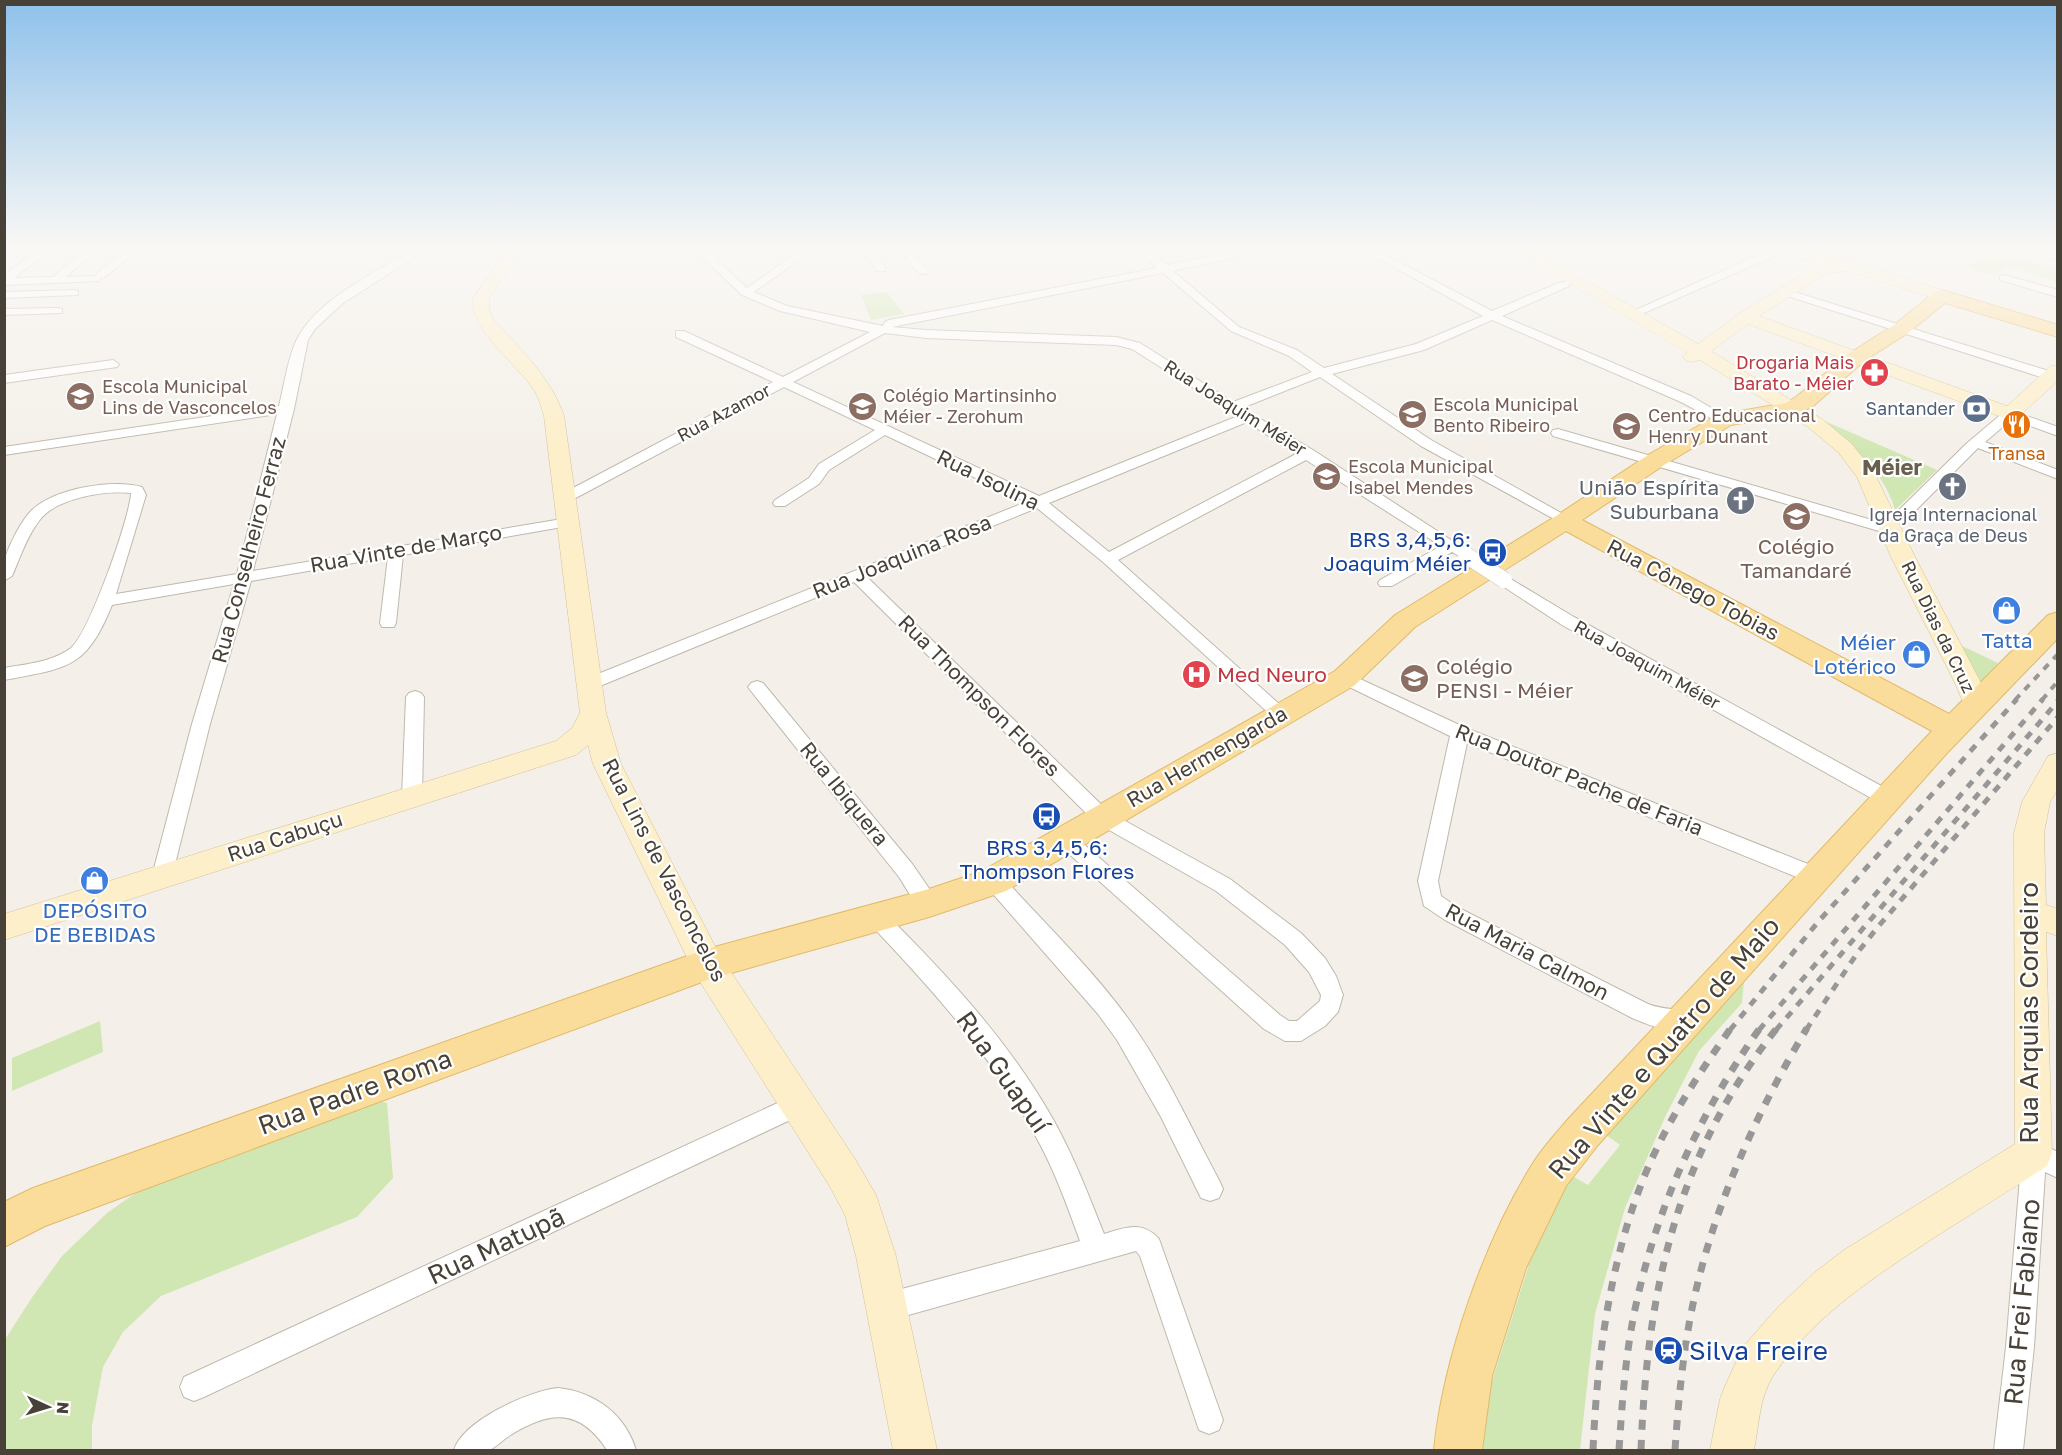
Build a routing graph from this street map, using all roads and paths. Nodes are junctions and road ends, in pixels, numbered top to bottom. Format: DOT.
graph roads {
  1 [pos="321,315"];
  2 [pos="483,315"];
  3 [pos="813,315"];
  4 [pos="942,315"];
  5 [pos="1218,315"];
  6 [pos="1493,315"];
  7 [pos="1622,315"];
  8 [pos="1634,315"];
  9 [pos="1749,315"];
  10 [pos="1857,315"];
  11 [pos="1919,315"];
  12 [pos="2005,315"];
  13 [pos="1746,317"];
  14 [pos="877,328"];
  15 [pos="1901,329"];
  16 [pos="2058,331"];
  17 [pos="680,334"];
  18 [pos="1695,354"];
  19 [pos="1857,357"];
  20 [pos="113,364"];
  21 [pos="1320,373"];
  22 [pos="2054,373"];
  23 [pos="4,378"];
  24 [pos="783,382"];
  25 [pos="1232,407"];
  26 [pos="1792,408"];
  27 [pos="286,410"];
  28 [pos="1765,412"];
  29 [pos="2010,414"];
  30 [pos="1248,417"];
  31 [pos="1725,420"];
  32 [pos="883,430"];
  33 [pos="2058,432"];
  34 [pos="1558,433"];
  35 [pos="1976,443"];
  36 [pos="4,452"];
  37 [pos="1308,453"];
  38 [pos="1656,460"];
  39 [pos="2058,475"];
  40 [pos="1039,502"];
  41 [pos="780,503"];
  42 [pos="566,510"];
  43 [pos="1565,521"];
  44 [pos="1888,525"];
  45 [pos="1452,546"];
  46 [pos="396,551"];
  47 [pos="1108,559"];
  48 [pos="4,576"];
  49 [pos="857,576"];
  50 [pos="244,577"];
  51 [pos="1386,583"];
  52 [pos="105,601"];
  53 [pos="2058,621"];
  54 [pos="388,623"];
  55 [pos="4,674"];
  56 [pos="1345,678"];
  57 [pos="589,684"];
  58 [pos="757,687"];
  59 [pos="415,697"];
  60 [pos="593,713"];
  61 [pos="1281,715"];
  62 [pos="1964,717"];
  63 [pos="1460,732"];
  64 [pos="566,748"];
  65 [pos="2058,763"];
  66 [pos="607,764"];
  67 [pos="412,796"];
  68 [pos="1887,798"];
  69 [pos="1102,817"];
  70 [pos="1065,839"];
  71 [pos="162,876"];
  72 [pos="1816,876"];
  73 [pos="994,881"];
  74 [pos="929,903"];
  75 [pos="876,917"];
  76 [pos="2043,917"];
  77 [pos="4,927"];
  78 [pos="708,964"];
  79 [pos="1684,1020"];
  80 [pos="797,1105"];
  81 [pos="2046,1160"];
  82 [pos="1210,1189"];
  83 [pos="4,1226"];
  84 [pos="1096,1248"];
  85 [pos="887,1307"];
  86 [pos="194,1386"];
  87 [pos="1209,1420"];
  88 [pos="468,1450"];
  89 [pos="622,1450"];
  90 [pos="915,1450"];
  91 [pos="1458,1450"];
  92 [pos="1732,1450"];
  93 [pos="2008,1450"];
  1 -- 27 [label="street, Rua Conselheiro Ferraz"];
  2 -- 42 [label="street, Rua Lins de Vasconcelos"];
  3 -- 14 [label="street, Rua Joaquim Méier"];
  4 -- 14 [label="street"];
  5 -- 21 [label="street, Rua Cônego Tobias"];
  6 -- 21 [label="street"];
  6 -- 31 [label="street"];
  7 -- 18 [label="street, Rua Dias da Cruz"];
  8 -- 18 [label="street, Rua Dias da Cruz"];
  9 -- 13 [label="street"];
  10 -- 15 [label="street"];
  11 -- 15 [label="main road"];
  12 -- 16 [label="main road"];
  13 -- 18 [label="street"];
  13 -- 19 [label="street"];
  14 -- 24 [label="street, Rua Azamor"];
  14 -- 25 [label="street, Rua Joaquim Méier"];
  15 -- 19 [label="main road"];
  15 -- 22 [label="street"];
  17 -- 24 [label="street, Rua Isolina"];
  18 -- 26 [label="street, Rua Dias da Cruz"];
  18 -- 28 [label="street, Rua Dias da Cruz"];
  19 -- 26 [label="main road"];
  19 -- 29 [label="street"];
  20 -- 23 [label="street"];
  21 -- 25 [label="street"];
  21 -- 43 [label="street, Rua Cônego Tobias"];
  22 -- 29 [label="street"];
  24 -- 32 [label="street, Rua Isolina"];
  24 -- 42 [label="street, Rua Azamor"];
  25 -- 30 [label="street, Rua Joaquim Méier"];
  26 -- 28 [label="main road, Rua Hermengarda"];
  26 -- 44 [label="street, Rua Dias da Cruz"];
  27 -- 36 [label="street"];
  27 -- 50 [label="street, Rua Conselheiro Ferraz"];
  28 -- 31 [label="main road, Rua Hermengarda"];
  29 -- 33 [label="street"];
  29 -- 35 [label="street"];
  30 -- 37 [label="street, Rua Joaquim Méier"];
  30 -- 40 [label="street, Rua Joaquina Rosa"];
  31 -- 38 [label="main road, Rua Hermengarda"];
  32 -- 40 [label="street, Rua Isolina"];
  32 -- 41 [label="street"];
  34 -- 38 [label="street"];
  35 -- 39 [label="street"];
  35 -- 44 [label="street"];
  37 -- 45 [label="street, Rua Joaquim Méier"];
  37 -- 47 [label="street"];
  38 -- 43 [label="main road, Rua Hermengarda"];
  38 -- 44 [label="street"];
  40 -- 47 [label="street, Rua Isolina"];
  40 -- 49 [label="street, Rua Joaquina Rosa"];
  42 -- 46 [label="street, Rua Vinte de Março"];
  42 -- 57 [label="street, Rua Lins de Vasconcelos"];
  43 -- 56 [label="main road, Rua Hermengarda"];
  43 -- 62 [label="main road, Rua Cônego Tobias"];
  44 -- 62 [label="street, Rua Dias da Cruz"];
  45 -- 51 [label="street"];
  45 -- 68 [label="street, Rua Joaquim Méier, bridge"];
  46 -- 50 [label="street, Rua Vinte de Março"];
  46 -- 54 [label="street"];
  47 -- 61 [label="street, Rua Isolina"];
  48 -- 52 [label="street"];
  49 -- 57 [label="street, Rua Joaquina Rosa"];
  49 -- 69 [label="street, Rua Thompson Flores"];
  50 -- 52 [label="street, Rua Vinte de Março"];
  50 -- 71 [label="street, Rua Conselheiro Ferraz"];
  52 -- 55 [label="street"];
  53 -- 62 [label="main road, Rua Vinte e Quatro de Maio"];
  56 -- 61 [label="main road, Rua Hermengarda"];
  56 -- 63 [label="street, Rua Doutor Pache de Faria"];
  57 -- 60 [label="street, Rua Lins de Vasconcelos"];
  58 -- 74 [label="street, Rua Ibiquera"];
  59 -- 67 [label="street"];
  60 -- 64 [label="street, Rua Cabuçu"];
  60 -- 66 [label="street, Rua Lins de Vasconcelos"];
  61 -- 69 [label="main road, Rua Hermengarda"];
  62 -- 68 [label="main road, Rua Vinte e Quatro de Maio"];
  63 -- 72 [label="street, Rua Doutor Pache de Faria"];
  63 -- 79 [label="street, Rua Maria Calmon"];
  64 -- 66 [label="street"];
  64 -- 67 [label="street, Rua Cabuçu"];
  65 -- 76 [label="street, Rua Arquias Cordeiro"];
  66 -- 78 [label="street, Rua Lins de Vasconcelos"];
  67 -- 71 [label="street, Rua Cabuçu"];
  68 -- 72 [label="main road, Rua Vinte e Quatro de Maio"];
  69 -- 70 [label="main road, Rua Hermengarda"];
  69 -- 70 [label="street, Rua Thompson Flores"];
  70 -- 73 [label="main road, Rua Hermengarda"];
  71 -- 77 [label="street, Rua Cabuçu"];
  72 -- 79 [label="main road, Rua Vinte e Quatro de Maio"];
  73 -- 74 [label="main road, Rua Hermengarda"];
  73 -- 82 [label="street"];
  74 -- 75 [label="main road, Rua Hermengarda"];
  75 -- 78 [label="main road, Rua Hermengarda"];
  75 -- 84 [label="street, Rua Guapuí"];
  76 -- 81 [label="street, Rua Arquias Cordeiro"];
  78 -- 80 [label="street, Rua Lins de Vasconcelos"];
  78 -- 83 [label="main road, Rua Padre Roma"];
  79 -- 91 [label="main road, Rua Vinte e Quatro de Maio"];
  80 -- 85 [label="street, Rua Lins de Vasconcelos"];
  80 -- 86 [label="street, Rua Matupã"];
  81 -- 92 [label="street, Rua Arquias Cordeiro"];
  81 -- 93 [label="street, Rua Frei Fabiano"];
  84 -- 85 [label="street"];
  84 -- 87 [label="street"];
  85 -- 90 [label="street, Rua Lins de Vasconcelos"];
  88 -- 89 [label="street"];
}
